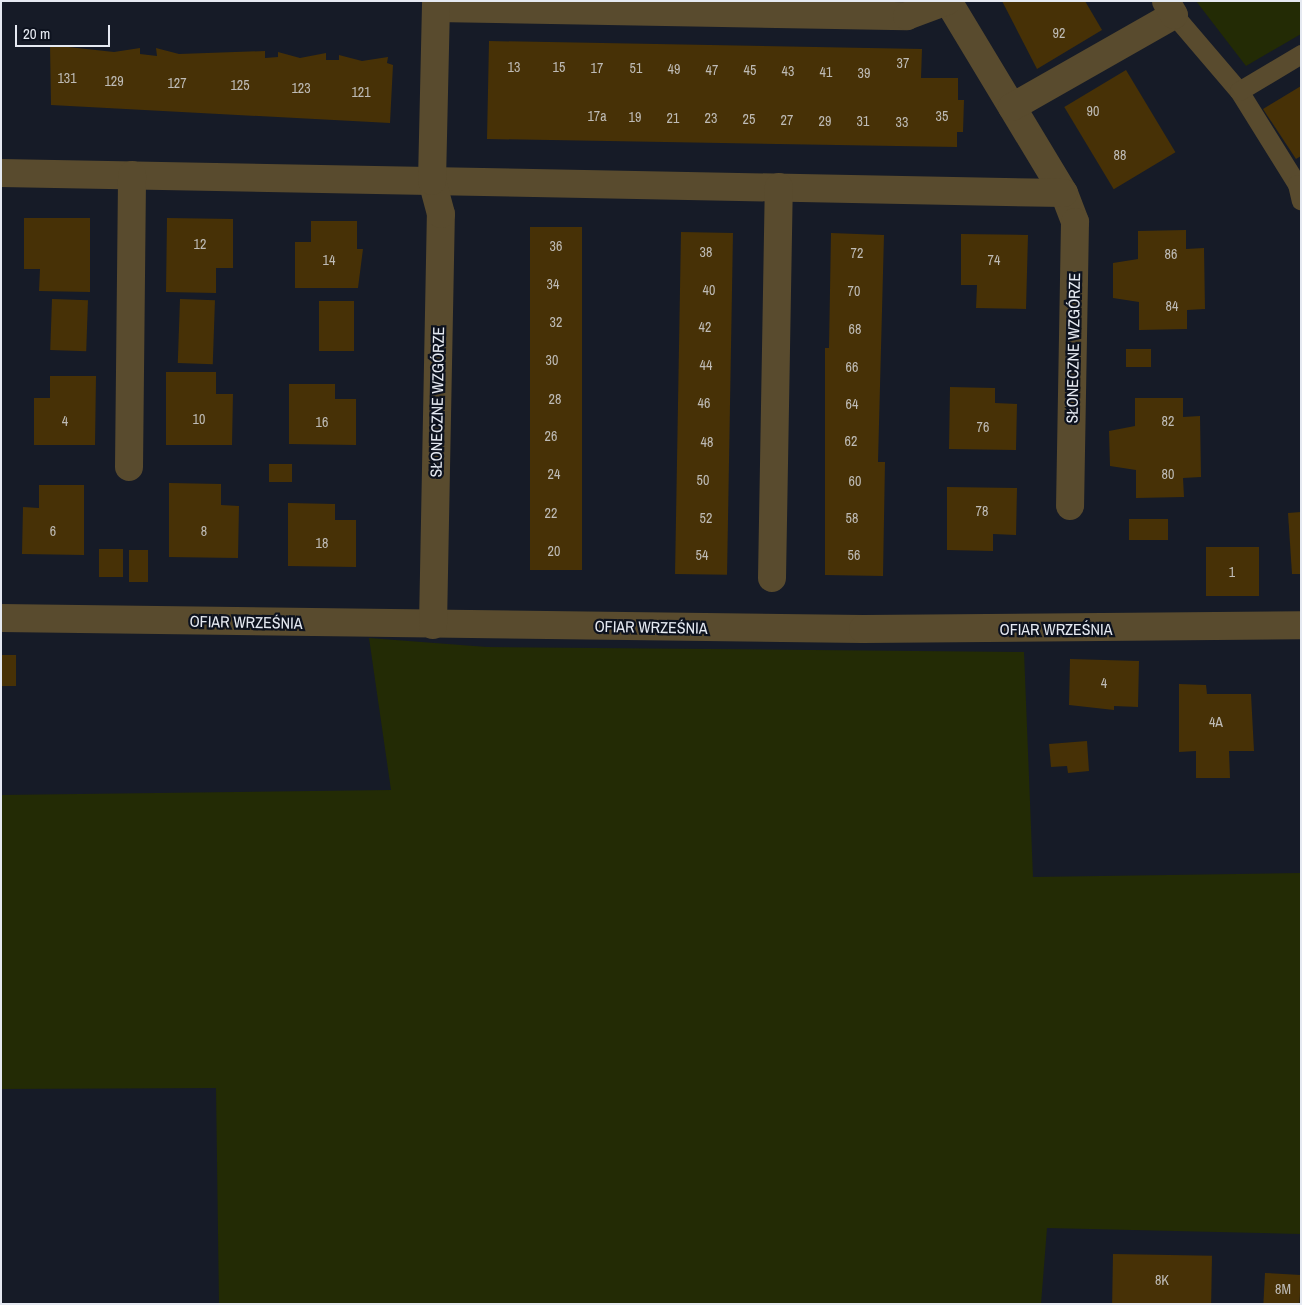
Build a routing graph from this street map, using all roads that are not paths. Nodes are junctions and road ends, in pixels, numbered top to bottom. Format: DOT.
graph roads {
  1 [pos="948,1"];
  2 [pos="436,5"];
  3 [pos="1170,8"];
  4 [pos="1301,54"];
  5 [pos="1239,91"];
  6 [pos="1012,107"];
  7 [pos="1,173"];
  8 [pos="132,175"];
  9 [pos="432,181"];
  10 [pos="779,187"];
  11 [pos="1064,193"];
  12 [pos="1301,201"];
  13 [pos="129,468"];
  14 [pos="1070,506"];
  15 [pos="772,578"];
  16 [pos="1,618"];
  17 [pos="433,625"];
  18 [pos="1301,625"];
  1 -- 2 [label="street, SŁONECZNE WZGÓRZE"];
  1 -- 6 [label="street, SŁONECZNE WZGÓRZE"];
  2 -- 9 [label="street, SŁONECZNE WZGÓRZE"];
  3 -- 5 [label="lane"];
  3 -- 6 [label="street"];
  4 -- 5 [label="lane"];
  5 -- 12 [label="lane"];
  6 -- 11 [label="street, SŁONECZNE WZGÓRZE"];
  7 -- 8 [label="street"];
  8 -- 9 [label="street"];
  8 -- 13 [label="street"];
  9 -- 10 [label="street"];
  9 -- 17 [label="street, SŁONECZNE WZGÓRZE"];
  10 -- 11 [label="street"];
  10 -- 15 [label="street"];
  11 -- 14 [label="street, SŁONECZNE WZGÓRZE"];
  16 -- 17 [label="street, OFIAR WRZEŚNIA"];
  17 -- 18 [label="street, OFIAR WRZEŚNIA"];
}
